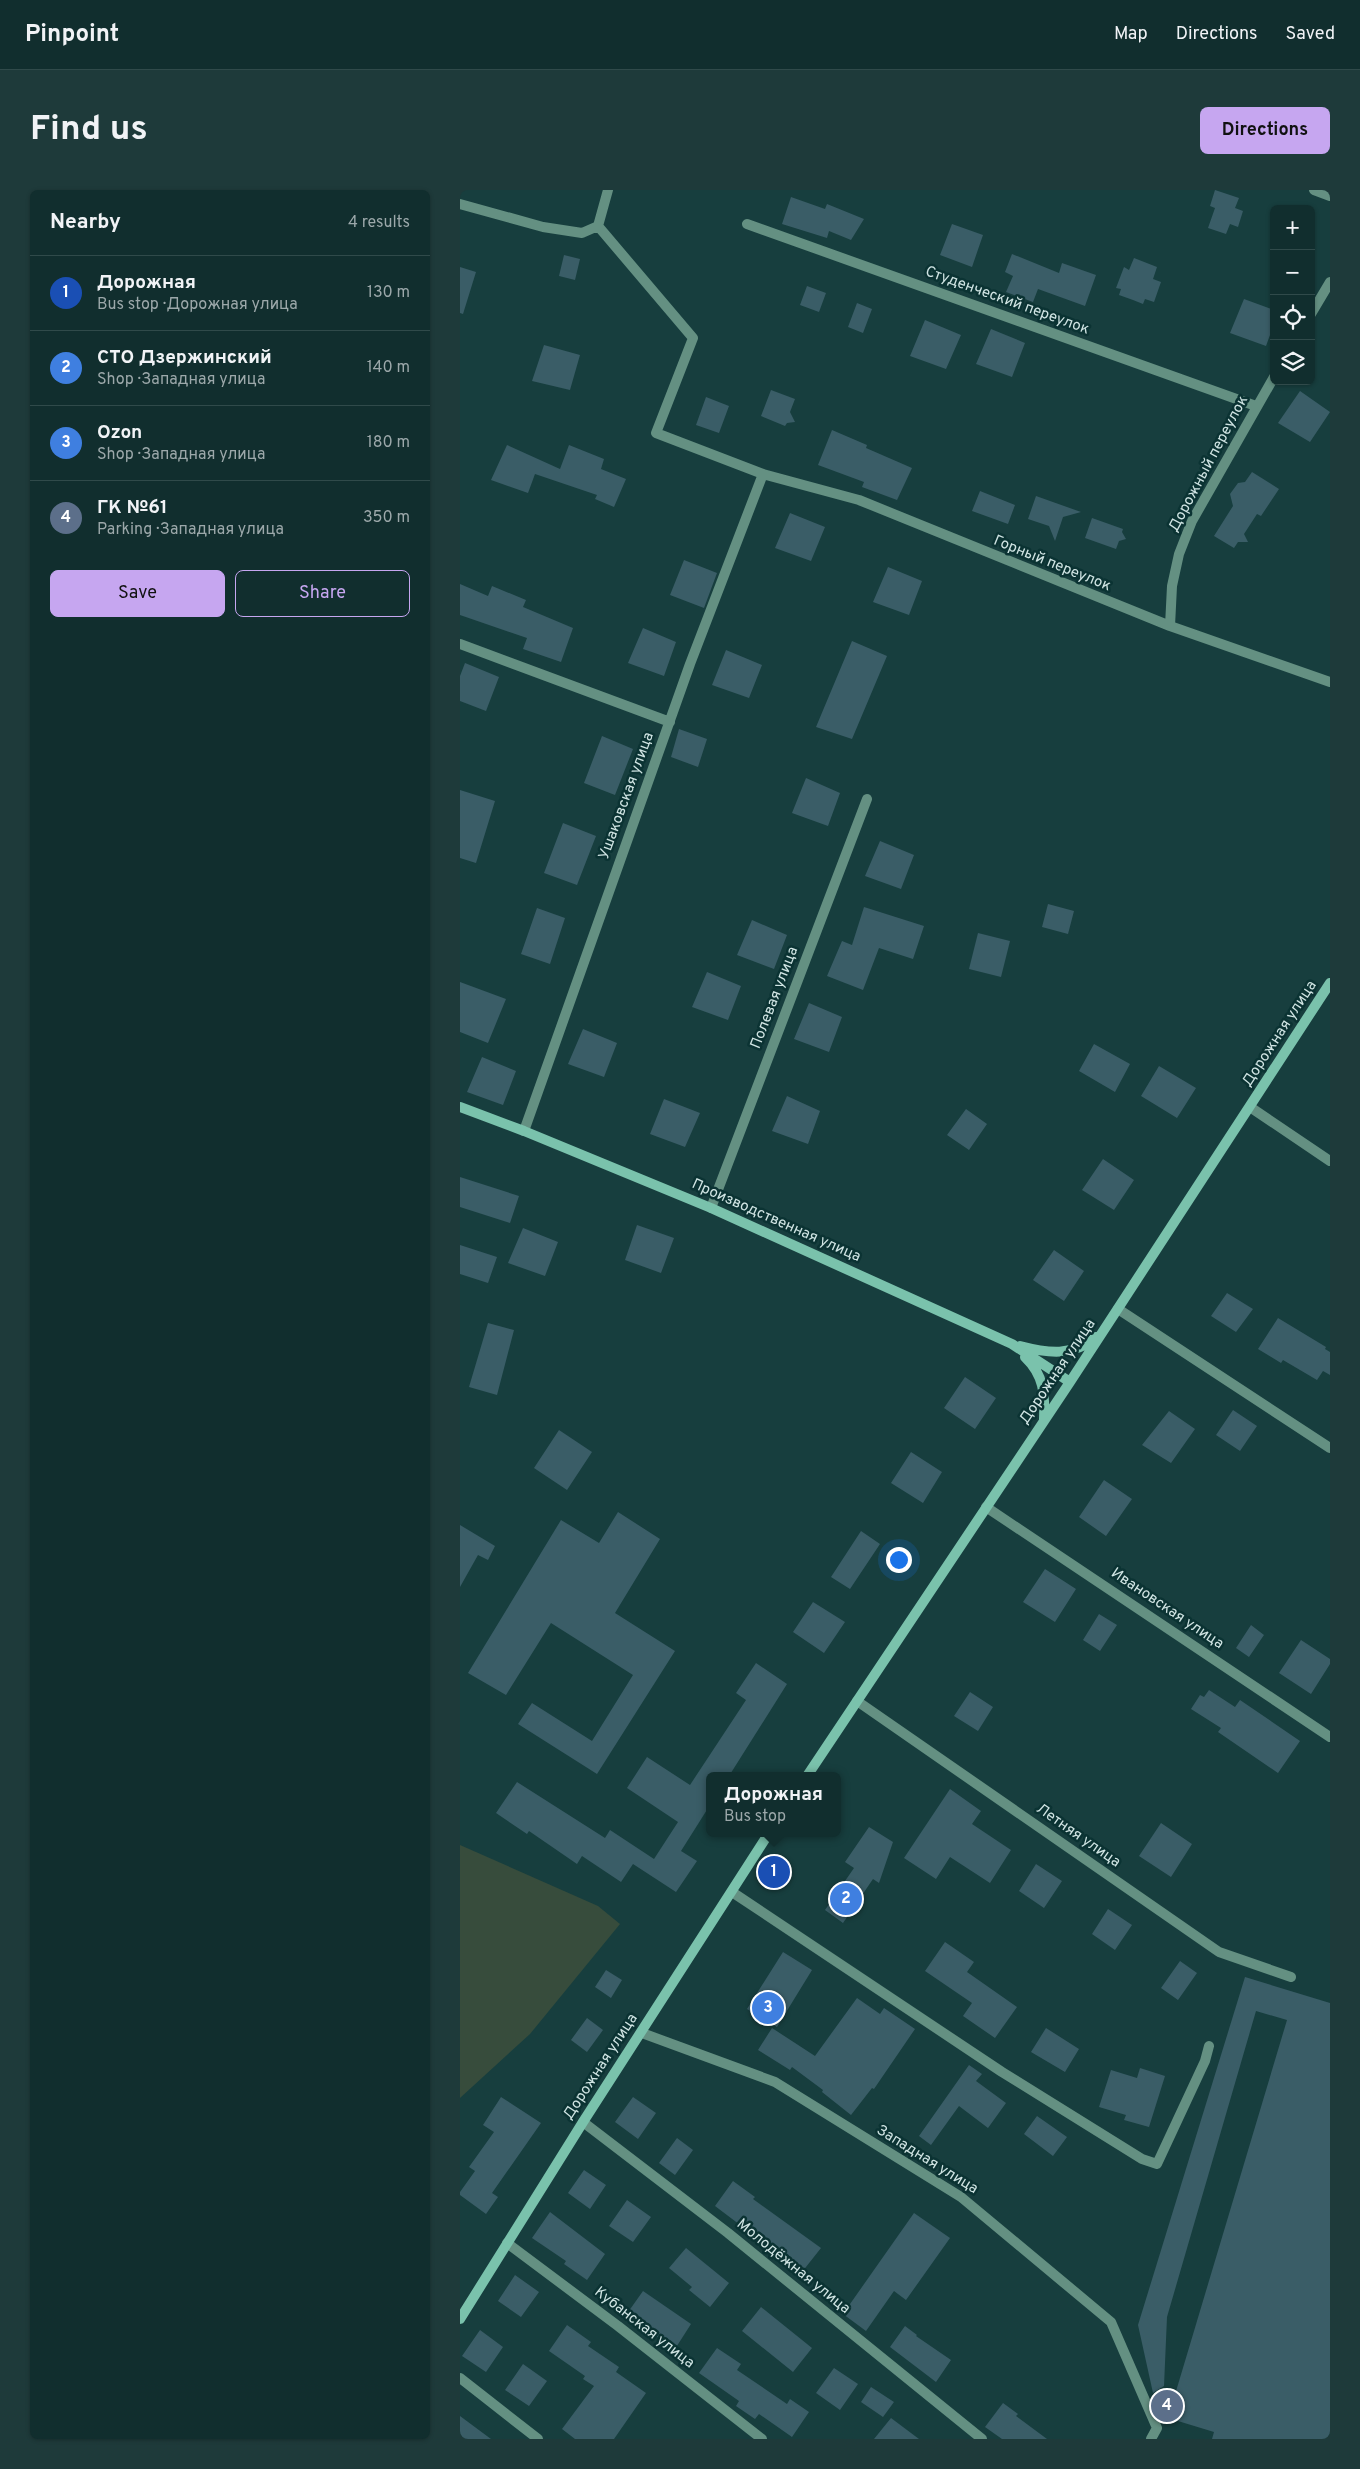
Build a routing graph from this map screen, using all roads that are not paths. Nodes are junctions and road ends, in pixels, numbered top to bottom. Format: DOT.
graph roads {
  1 [pos="608,190"];
  2 [pos="1314,190"];
  3 [pos="1330,196"];
  4 [pos="460,204"];
  5 [pos="747,224"];
  6 [pos="598,226"];
  7 [pos="1330,282"];
  8 [pos="1315,307"];
  9 [pos="1270,383"];
  10 [pos="1256,406"];
  11 [pos="763,474"];
  12 [pos="1170,626"];
  13 [pos="460,644"];
  14 [pos="1330,682"];
  15 [pos="670,722"];
  16 [pos="867,799"];
  17 [pos="1330,983"];
  18 [pos="460,1108"];
  19 [pos="1250,1108"];
  20 [pos="524,1131"];
  21 [pos="1330,1161"];
  22 [pos="711,1208"];
  23 [pos="1118,1309"];
  24 [pos="1104,1330"];
  25 [pos="1012,1344"];
  26 [pos="1070,1382"];
  27 [pos="1044,1420"];
  28 [pos="1330,1448"];
  29 [pos="986,1506"];
  30 [pos="857,1701"];
  31 [pos="1330,1737"];
  32 [pos="810,1772"];
  33 [pos="766,1837"];
  34 [pos="732,1892"];
  35 [pos="1292,1977"];
  36 [pos="642,2033"];
  37 [pos="1209,2046"];
  38 [pos="582,2122"];
  39 [pos="507,2243"];
  40 [pos="460,2319"];
  41 [pos="460,2378"];
  42 [pos="538,2439"];
  43 [pos="762,2439"];
  44 [pos="982,2439"];
  45 [pos="1151,2439"];
  1 -- 6 [label="street"];
  2 -- 3 [label="street"];
  4 -- 6 [label="street"];
  5 -- 10 [label="street, Студенческий переулок"];
  6 -- 11 [label="street, Горный переулок"];
  7 -- 8 [label="street"];
  9 -- 10 [label="street, Дорожный переулок"];
  10 -- 12 [label="street, Дорожный переулок"];
  11 -- 12 [label="street, Горный переулок"];
  11 -- 15 [label="street, Ушаковская улица"];
  12 -- 14 [label="street, Горный переулок"];
  13 -- 15 [label="street"];
  15 -- 20 [label="street, Ушаковская улица"];
  16 -- 22 [label="street, Полевая улица"];
  17 -- 19 [label="main road, Дорожная улица"];
  18 -- 20 [label="main road, Производственная улица"];
  19 -- 21 [label="street"];
  19 -- 23 [label="main road, Дорожная улица"];
  20 -- 22 [label="main road, Производственная улица"];
  22 -- 25 [label="main road, Производственная улица"];
  23 -- 24 [label="main road, Дорожная улица"];
  23 -- 28 [label="street"];
  24 -- 25 [label="main road"];
  24 -- 26 [label="main road, Дорожная улица"];
  25 -- 26 [label="main road, Производственная улица"];
  25 -- 27 [label="main road"];
  26 -- 27 [label="main road, Дорожная улица"];
  27 -- 29 [label="main road, Дорожная улица"];
  29 -- 30 [label="main road, Дорожная улица"];
  29 -- 31 [label="street, Ивановская улица"];
  30 -- 32 [label="main road, Дорожная улица"];
  30 -- 35 [label="street, Летняя улица"];
  33 -- 34 [label="main road, Дорожная улица"];
  34 -- 36 [label="main road, Дорожная улица"];
  34 -- 37 [label="street"];
  36 -- 38 [label="main road, Дорожная улица"];
  36 -- 45 [label="street, Западная улица"];
  38 -- 39 [label="main road, Дорожная улица"];
  38 -- 44 [label="street, Молодёжная улица"];
  39 -- 40 [label="main road, Дорожная улица"];
  39 -- 43 [label="street, Кубанская улица"];
  41 -- 42 [label="street"];
}
